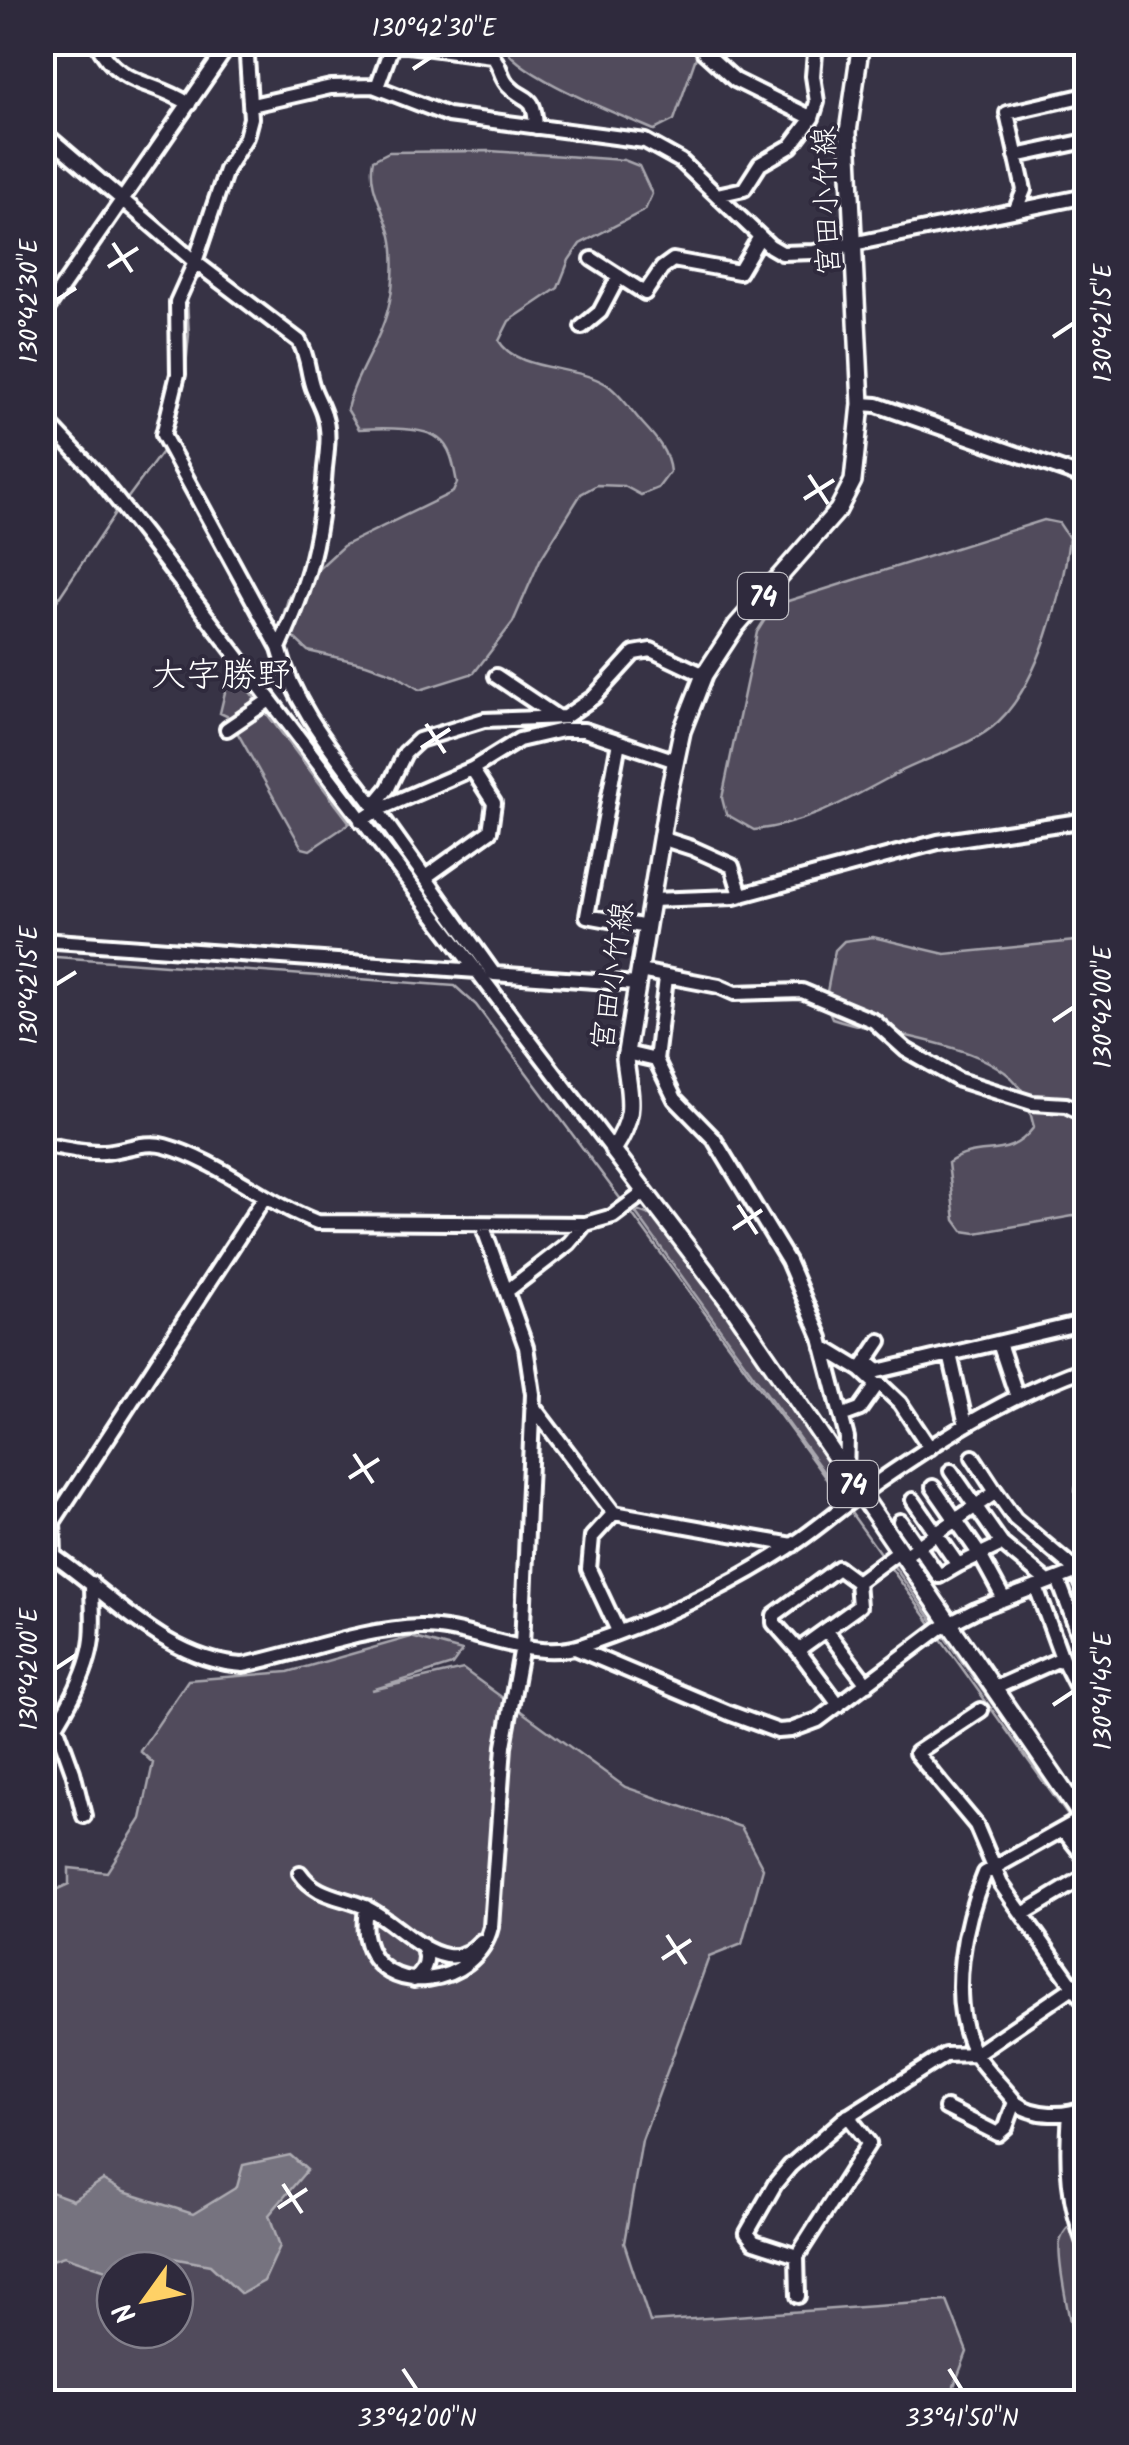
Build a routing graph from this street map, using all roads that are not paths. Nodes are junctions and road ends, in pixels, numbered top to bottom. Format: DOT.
graph roads {
  1 [pos="96,42"];
  2 [pos="231,42"];
  3 [pos="246,42"];
  4 [pos="706,42"];
  5 [pos="816,42"];
  6 [pos="861,42"];
  7 [pos="459,47"];
  8 [pos="378,87"];
  9 [pos="1086,96"];
  10 [pos="188,104"];
  11 [pos="252,104"];
  12 [pos="812,118"];
  13 [pos="536,126"];
  14 [pos="42,131"];
  15 [pos="1086,141"];
  16 [pos="1016,156"];
  17 [pos="717,195"];
  18 [pos="1086,196"];
  19 [pos="124,200"];
  20 [pos="1016,209"];
  21 [pos="759,238"];
  22 [pos="854,243"];
  23 [pos="592,259"];
  24 [pos="195,262"];
  25 [pos="619,276"];
  26 [pos="42,316"];
  27 [pos="582,327"];
  28 [pos="861,404"];
  29 [pos="42,416"];
  30 [pos="1086,478"];
  31 [pos="279,648"];
  32 [pos="704,674"];
  33 [pos="496,676"];
  34 [pos="268,701"];
  35 [pos="559,718"];
  36 [pos="230,727"];
  37 [pos="570,729"];
  38 [pos="619,742"];
  39 [pos="676,761"];
  40 [pos="472,769"];
  41 [pos="376,807"];
  42 [pos="361,820"];
  43 [pos="1086,820"];
  44 [pos="661,838"];
  45 [pos="427,876"];
  46 [pos="741,896"];
  47 [pos="651,900"];
  48 [pos="647,927"];
  49 [pos="42,940"];
  50 [pos="476,971"];
  51 [pos="639,978"];
  52 [pos="666,978"];
  53 [pos="626,1053"];
  54 [pos="656,1060"];
  55 [pos="1086,1114"];
  56 [pos="42,1144"];
  57 [pos="614,1150"];
  58 [pos="645,1192"];
  59 [pos="264,1198"];
  60 [pos="482,1224"];
  61 [pos="585,1224"];
  62 [pos="506,1291"];
  63 [pos="1086,1322"];
  64 [pos="880,1342"];
  65 [pos="998,1343"];
  66 [pos="823,1346"];
  67 [pos="950,1354"];
  68 [pos="864,1366"];
  69 [pos="1086,1368"];
  70 [pos="877,1385"];
  71 [pos="1017,1397"];
  72 [pos="532,1405"];
  73 [pos="840,1416"];
  74 [pos="966,1425"];
  75 [pos="930,1448"];
  76 [pos="973,1458"];
  77 [pos="952,1472"];
  78 [pos="846,1474"];
  79 [pos="1086,1482"];
  80 [pos="933,1487"];
  81 [pos="996,1492"];
  82 [pos="860,1494"];
  83 [pos="912,1500"];
  84 [pos="975,1506"];
  85 [pos="1086,1508"];
  86 [pos="614,1512"];
  87 [pos="1013,1516"];
  88 [pos="956,1520"];
  89 [pos="900,1521"];
  90 [pos="48,1523"];
  91 [pos="936,1534"];
  92 [pos="998,1539"];
  93 [pos="793,1545"];
  94 [pos="48,1552"];
  95 [pos="898,1555"];
  96 [pos="980,1555"];
  97 [pos="958,1565"];
  98 [pos="1082,1570"];
  99 [pos="857,1582"];
  100 [pos="92,1583"];
  101 [pos="1048,1583"];
  102 [pos="1086,1593"];
  103 [pos="1004,1599"];
  104 [pos="940,1629"];
  105 [pos="826,1630"];
  106 [pos="618,1631"];
  107 [pos="1083,1636"];
  108 [pos="522,1646"];
  109 [pos="575,1648"];
  110 [pos="798,1650"];
  111 [pos="1060,1652"];
  112 [pos="1086,1654"];
  113 [pos="867,1684"];
  114 [pos="995,1688"];
  115 [pos="838,1705"];
  116 [pos="1086,1705"];
  117 [pos="980,1710"];
  118 [pos="56,1726"];
  119 [pos="42,1748"];
  120 [pos="84,1816"];
  121 [pos="1075,1824"];
  122 [pos="1086,1859"];
  123 [pos="992,1866"];
  124 [pos="300,1873"];
  125 [pos="1086,1876"];
  126 [pos="366,1907"];
  127 [pos="1023,1914"];
  128 [pos="491,1927"];
  129 [pos="422,1945"];
  130 [pos="414,1980"];
  131 [pos="1081,1982"];
  132 [pos="1086,2004"];
  133 [pos="975,2054"];
  134 [pos="1014,2102"];
  135 [pos="1086,2107"];
  136 [pos="946,2108"];
  137 [pos="1070,2114"];
  138 [pos="848,2116"];
  139 [pos="1086,2248"];
  140 [pos="797,2256"];
  141 [pos="798,2296"];
  1 -- 10 [label="street"];
  2 -- 10 [label="street"];
  3 -- 11 [label="street"];
  4 -- 12 [label="street"];
  5 -- 12 [label="street"];
  6 -- 22 [label="main road, 宮田小竹線 / 74"];
  7 -- 8 [label="street"];
  7 -- 13 [label="street"];
  8 -- 11 [label="street"];
  8 -- 13 [label="street"];
  9 -- 16 [label="street"];
  10 -- 19 [label="street"];
  11 -- 24 [label="street"];
  12 -- 17 [label="street"];
  13 -- 17 [label="street"];
  14 -- 19 [label="street"];
  15 -- 16 [label="street"];
  16 -- 20 [label="street"];
  17 -- 21 [label="street"];
  18 -- 20 [label="street"];
  19 -- 24 [label="street"];
  19 -- 26 [label="street"];
  20 -- 22 [label="street"];
  21 -- 22 [label="street"];
  21 -- 25 [label="street"];
  22 -- 28 [label="main road, 宮田小竹線 / 74"];
  23 -- 25 [label="street"];
  24 -- 31 [label="street"];
  24 -- 31 [label="street"];
  25 -- 27 [label="street"];
  28 -- 30 [label="street"];
  28 -- 32 [label="main road, 宮田小竹線 / 74"];
  29 -- 34 [label="street"];
  31 -- 41 [label="street"];
  32 -- 35 [label="street"];
  32 -- 39 [label="main road, 宮田小竹線 / 74"];
  33 -- 35 [label="street"];
  34 -- 36 [label="street"];
  34 -- 42 [label="street"];
  35 -- 37 [label="street"];
  35 -- 41 [label="street"];
  37 -- 38 [label="street"];
  37 -- 40 [label="street"];
  38 -- 39 [label="street"];
  38 -- 48 [label="street"];
  39 -- 44 [label="main road, 宮田小竹線 / 74"];
  40 -- 41 [label="street"];
  40 -- 45 [label="street"];
  41 -- 42 [label="street"];
  41 -- 45 [label="street"];
  42 -- 50 [label="street"];
  43 -- 46 [label="street"];
  44 -- 46 [label="street"];
  44 -- 47 [label="main road, 宮田小竹線 / 74"];
  45 -- 51 [label="street"];
  46 -- 47 [label="street"];
  47 -- 48 [label="main road, 宮田小竹線 / 74"];
  48 -- 51 [label="main road, 宮田小竹線 / 74"];
  49 -- 50 [label="street"];
  50 -- 57 [label="street"];
  51 -- 52 [label="street"];
  51 -- 53 [label="main road, 宮田小竹線 / 74"];
  52 -- 54 [label="street"];
  52 -- 55 [label="street"];
  53 -- 54 [label="street"];
  53 -- 57 [label="main road, 宮田小竹線 / 74"];
  54 -- 66 [label="street"];
  56 -- 59 [label="street"];
  57 -- 58 [label="main road, 74"];
  58 -- 61 [label="street"];
  58 -- 78 [label="main road, 74"];
  59 -- 60 [label="street"];
  59 -- 90 [label="street"];
  60 -- 61 [label="street"];
  60 -- 62 [label="street"];
  61 -- 62 [label="street"];
  62 -- 72 [label="street"];
  63 -- 65 [label="street"];
  64 -- 68 [label="street"];
  65 -- 67 [label="street"];
  65 -- 71 [label="street"];
  66 -- 68 [label="street"];
  66 -- 73 [label="street"];
  67 -- 68 [label="street"];
  67 -- 74 [label="street"];
  68 -- 70 [label="street"];
  69 -- 71 [label="street"];
  70 -- 73 [label="street"];
  70 -- 75 [label="street"];
  71 -- 74 [label="street"];
  72 -- 86 [label="street"];
  72 -- 108 [label="street"];
  73 -- 78 [label="street"];
  74 -- 75 [label="street"];
  75 -- 82 [label="street"];
  76 -- 81 [label="street"];
  77 -- 84 [label="street"];
  78 -- 82 [label="main road, 74"];
  79 -- 85 [label="street"];
  80 -- 88 [label="street"];
  81 -- 84 [label="street"];
  81 -- 87 [label="street"];
  82 -- 93 [label="street"];
  82 -- 95 [label="main road, 74"];
  83 -- 91 [label="street"];
  84 -- 88 [label="street"];
  84 -- 92 [label="street"];
  86 -- 93 [label="street"];
  86 -- 106 [label="street"];
  87 -- 92 [label="street"];
  87 -- 98 [label="street"];
  88 -- 91 [label="street"];
  88 -- 96 [label="street"];
  89 -- 95 [label="street"];
  90 -- 94 [label="street"];
  91 -- 95 [label="street"];
  91 -- 97 [label="street"];
  92 -- 96 [label="street"];
  92 -- 101 [label="street"];
  93 -- 106 [label="street"];
  94 -- 100 [label="street"];
  95 -- 97 [label="street"];
  95 -- 99 [label="street"];
  95 -- 104 [label="main road, 74"];
  96 -- 97 [label="street"];
  96 -- 103 [label="street"];
  98 -- 101 [label="street"];
  98 -- 102 [label="street"];
  99 -- 105 [label="street"];
  99 -- 110 [label="street"];
  100 -- 108 [label="street"];
  100 -- 118 [label="street"];
  101 -- 103 [label="street"];
  101 -- 107 [label="street"];
  101 -- 111 [label="street"];
  103 -- 104 [label="street"];
  104 -- 113 [label="street"];
  104 -- 114 [label="main road, 74"];
  105 -- 110 [label="street"];
  105 -- 113 [label="street"];
  106 -- 109 [label="street"];
  107 -- 111 [label="street"];
  107 -- 112 [label="street"];
  108 -- 109 [label="street"];
  108 -- 128 [label="street"];
  109 -- 115 [label="street"];
  110 -- 115 [label="street"];
  111 -- 114 [label="street"];
  111 -- 116 [label="street"];
  113 -- 115 [label="street"];
  114 -- 121 [label="main road, 74"];
  117 -- 123 [label="street"];
  118 -- 119 [label="street"];
  118 -- 120 [label="street"];
  121 -- 122 [label="street"];
  121 -- 123 [label="street"];
  123 -- 127 [label="street"];
  123 -- 133 [label="street"];
  124 -- 126 [label="street"];
  125 -- 127 [label="street"];
  126 -- 129 [label="street"];
  126 -- 130 [label="street"];
  127 -- 131 [label="street"];
  128 -- 129 [label="street"];
  128 -- 130 [label="street"];
  129 -- 130 [label="street"];
  131 -- 132 [label="street"];
  131 -- 133 [label="street"];
  133 -- 134 [label="street"];
  133 -- 138 [label="street"];
  134 -- 136 [label="street"];
  134 -- 137 [label="street"];
  135 -- 137 [label="street"];
  137 -- 139 [label="street"];
  138 -- 140 [label="street"];
  138 -- 140 [label="street"];
  140 -- 141 [label="street"];
}
